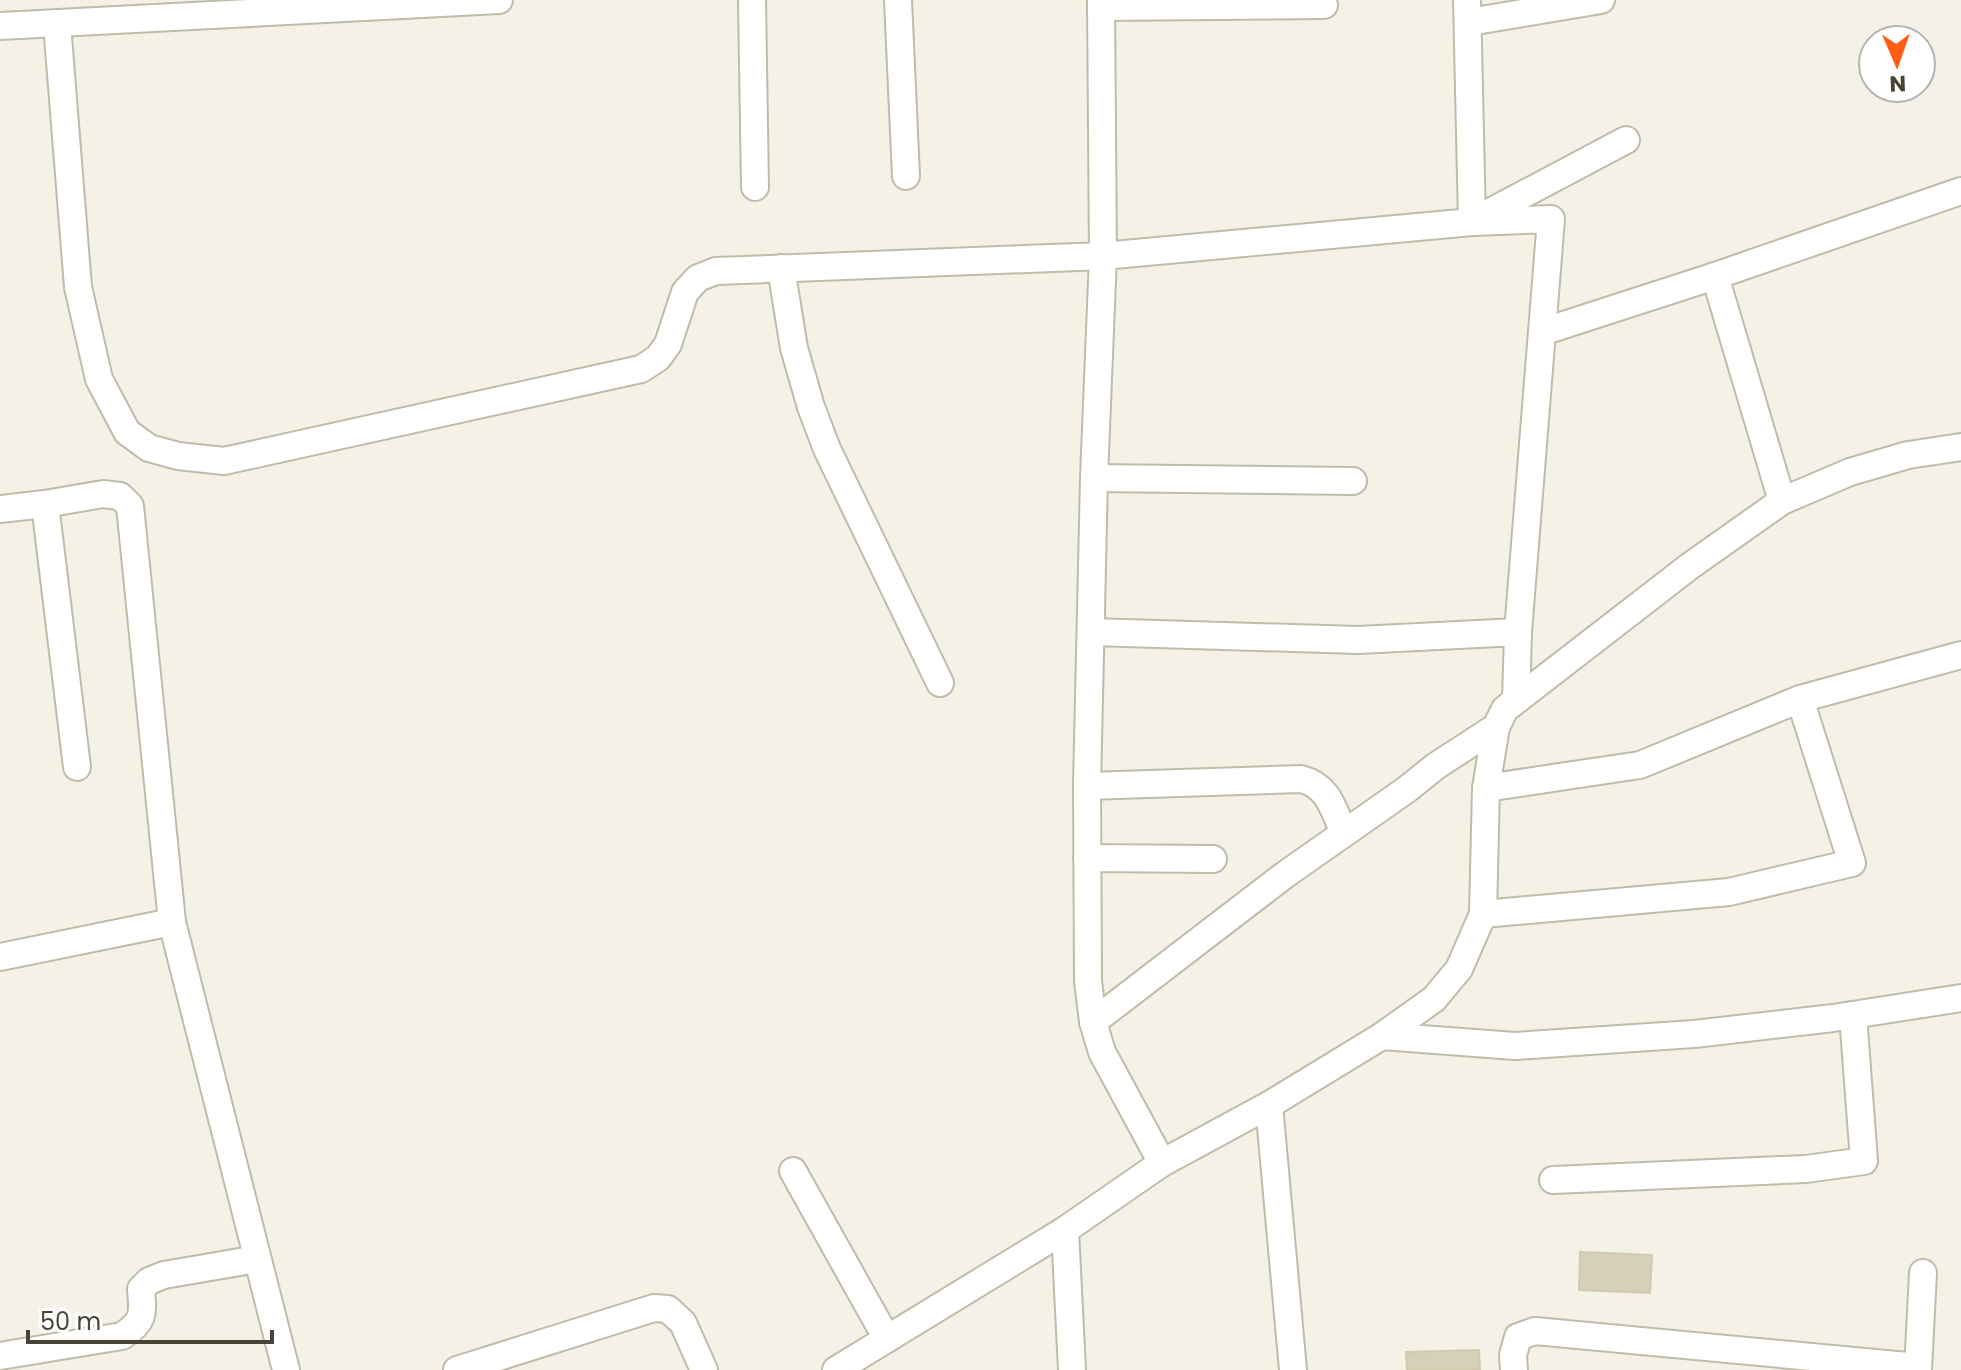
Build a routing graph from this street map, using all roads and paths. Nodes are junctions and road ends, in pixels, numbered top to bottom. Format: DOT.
graph roads {
  1 [pos="499,0"];
  2 [pos="752,0"];
  3 [pos="898,0"];
  4 [pos="1601,0"];
  5 [pos="1101,3"];
  6 [pos="1324,5"];
  7 [pos="1468,11"];
  8 [pos="57,24"];
  9 [pos="0,26"];
  10 [pos="1626,140"];
  11 [pos="906,176"];
  12 [pos="755,187"];
  13 [pos="1961,191"];
  14 [pos="1472,222"];
  15 [pos="1103,256"];
  16 [pos="781,268"];
  17 [pos="1715,276"];
  18 [pos="1542,332"];
  19 [pos="1961,447"];
  20 [pos="1094,478"];
  21 [pos="1353,481"];
  22 [pos="1782,501"];
  23 [pos="45,504"];
  24 [pos="0,509"];
  25 [pos="1092,632"];
  26 [pos="1518,632"];
  27 [pos="1961,655"];
  28 [pos="940,683"];
  29 [pos="1800,699"];
  30 [pos="1516,700"];
  31 [pos="1496,727"];
  32 [pos="77,767"];
  33 [pos="1087,786"];
  34 [pos="1486,788"];
  35 [pos="1344,833"];
  36 [pos="1087,858"];
  37 [pos="1213,859"];
  38 [pos="1483,914"];
  39 [pos="172,922"];
  40 [pos="0,957"];
  41 [pos="1961,998"];
  42 [pos="1853,1015"];
  43 [pos="1093,1022"];
  44 [pos="1382,1036"];
  45 [pos="1269,1105"];
  46 [pos="1162,1163"];
  47 [pos="793,1171"];
  48 [pos="1553,1180"];
  49 [pos="1065,1230"];
  50 [pos="257,1259"];
  51 [pos="1923,1273"];
  52 [pos="887,1339"];
  53 [pos="0,1356"];
  54 [pos="1918,1369"];
  55 [pos="286,1370"];
  56 [pos="457,1370"];
  57 [pos="704,1370"];
  58 [pos="836,1370"];
  59 [pos="1072,1370"];
  60 [pos="1293,1370"];
  61 [pos="1514,1370"];
  1 -- 8 [label="street"];
  2 -- 12 [label="street"];
  3 -- 11 [label="street"];
  4 -- 7 [label="street"];
  5 -- 6 [label="street"];
  5 -- 15 [label="street"];
  7 -- 14 [label="street"];
  8 -- 9 [label="street"];
  8 -- 16 [label="street"];
  10 -- 14 [label="street"];
  13 -- 17 [label="street"];
  14 -- 15 [label="street"];
  14 -- 18 [label="street"];
  15 -- 16 [label="street"];
  15 -- 20 [label="street"];
  16 -- 28 [label="street"];
  17 -- 18 [label="street"];
  17 -- 22 [label="street"];
  18 -- 26 [label="street"];
  19 -- 22 [label="street"];
  20 -- 21 [label="street"];
  20 -- 25 [label="street"];
  22 -- 30 [label="street"];
  23 -- 24 [label="street"];
  23 -- 32 [label="street"];
  23 -- 39 [label="street"];
  25 -- 26 [label="street"];
  25 -- 33 [label="street"];
  26 -- 30 [label="street"];
  27 -- 29 [label="street"];
  29 -- 34 [label="street"];
  29 -- 38 [label="street"];
  30 -- 31 [label="street"];
  31 -- 34 [label="street"];
  31 -- 35 [label="street"];
  33 -- 35 [label="street"];
  33 -- 36 [label="street"];
  34 -- 38 [label="street"];
  35 -- 43 [label="street"];
  36 -- 37 [label="street"];
  36 -- 43 [label="street"];
  38 -- 44 [label="street"];
  39 -- 40 [label="street"];
  39 -- 50 [label="street"];
  41 -- 42 [label="street"];
  42 -- 44 [label="street"];
  42 -- 48 [label="street"];
  43 -- 46 [label="street"];
  44 -- 45 [label="street"];
  45 -- 46 [label="street"];
  45 -- 60 [label="street"];
  46 -- 49 [label="street"];
  47 -- 52 [label="street"];
  49 -- 52 [label="street"];
  49 -- 59 [label="street"];
  50 -- 53 [label="street"];
  50 -- 55 [label="street"];
  51 -- 54 [label="street"];
  52 -- 58 [label="street"];
  54 -- 61 [label="street"];
  56 -- 57 [label="street"];
}
